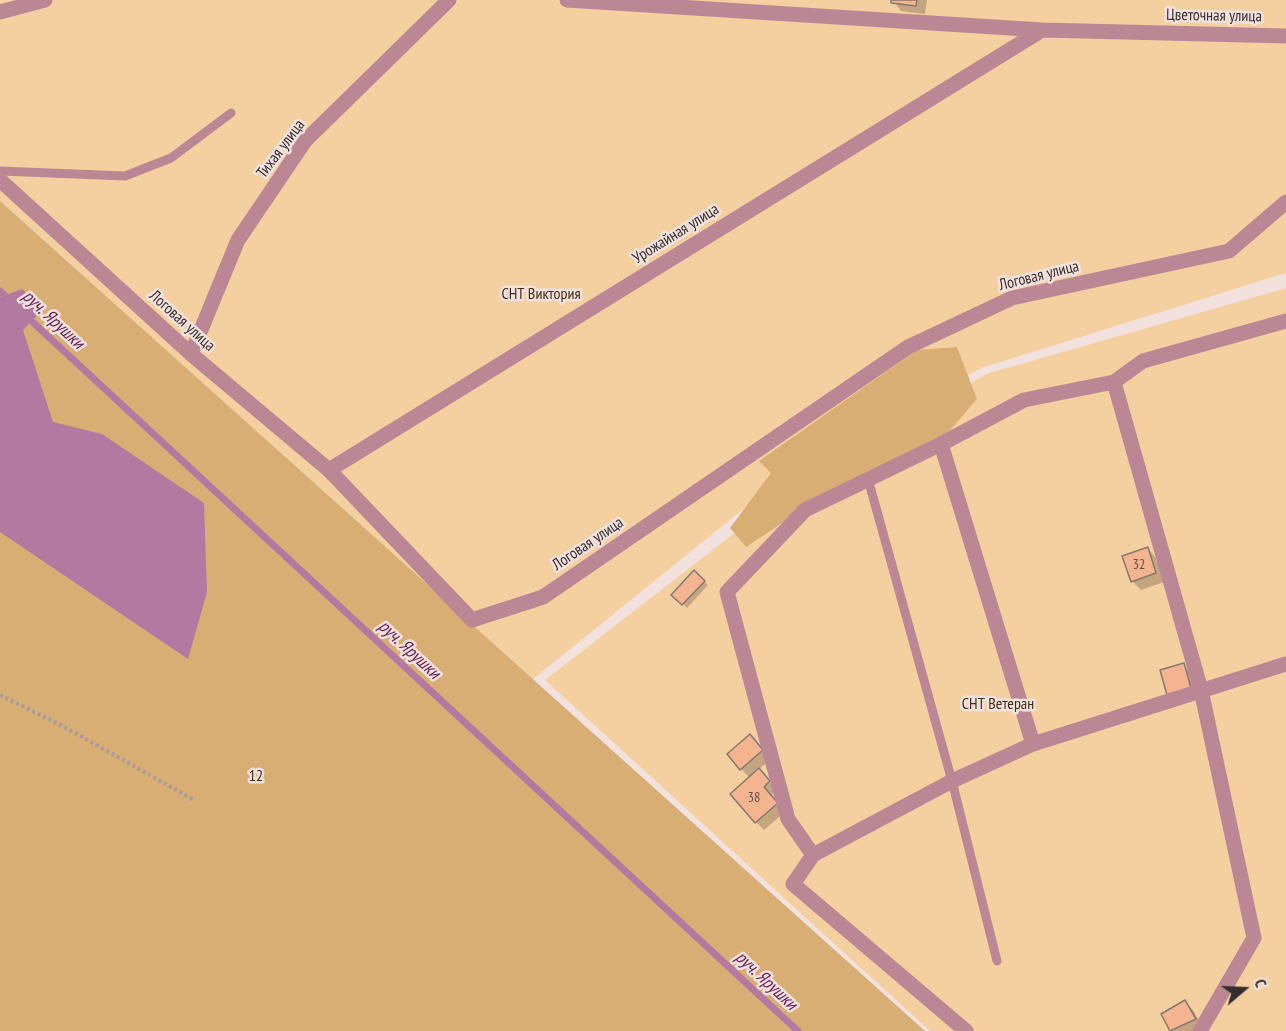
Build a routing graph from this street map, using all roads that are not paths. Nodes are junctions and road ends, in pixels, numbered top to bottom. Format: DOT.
graph roads {
  1 [pos="45,0"];
  2 [pos="449,0"];
  3 [pos="567,0"];
  4 [pos="0,12"];
  5 [pos="1042,30"];
  6 [pos="1286,36"];
  7 [pos="231,113"];
  8 [pos="0,171"];
  9 [pos="0,180"];
  10 [pos="1286,202"];
  11 [pos="1286,321"];
  12 [pos="191,354"];
  13 [pos="1114,382"];
  14 [pos="941,444"];
  15 [pos="329,470"];
  16 [pos="868,479"];
  17 [pos="1286,664"];
  18 [pos="1201,690"];
  19 [pos="1033,744"];
  20 [pos="952,781"];
  21 [pos="813,855"];
  22 [pos="997,961"];
  23 [pos="966,1031"];
  24 [pos="1200,1031"];
  1 -- 4 [label="street"];
  2 -- 12 [label="street, Тихая улица"];
  3 -- 5 [label="street, Цветочная улица"];
  5 -- 6 [label="street, Цветочная улица"];
  5 -- 15 [label="street, Урожайная улица"];
  7 -- 8 [label="lane"];
  9 -- 12 [label="street, Логовая улица"];
  10 -- 15 [label="street, Логовая улица"];
  11 -- 13 [label="street"];
  12 -- 15 [label="street, Логовая улица"];
  13 -- 14 [label="street"];
  13 -- 18 [label="street"];
  14 -- 16 [label="street"];
  14 -- 19 [label="street"];
  16 -- 20 [label="lane"];
  16 -- 21 [label="street"];
  17 -- 18 [label="street"];
  18 -- 19 [label="street"];
  18 -- 24 [label="street"];
  19 -- 20 [label="street"];
  20 -- 21 [label="street"];
  20 -- 22 [label="lane"];
  21 -- 23 [label="street"];
}
